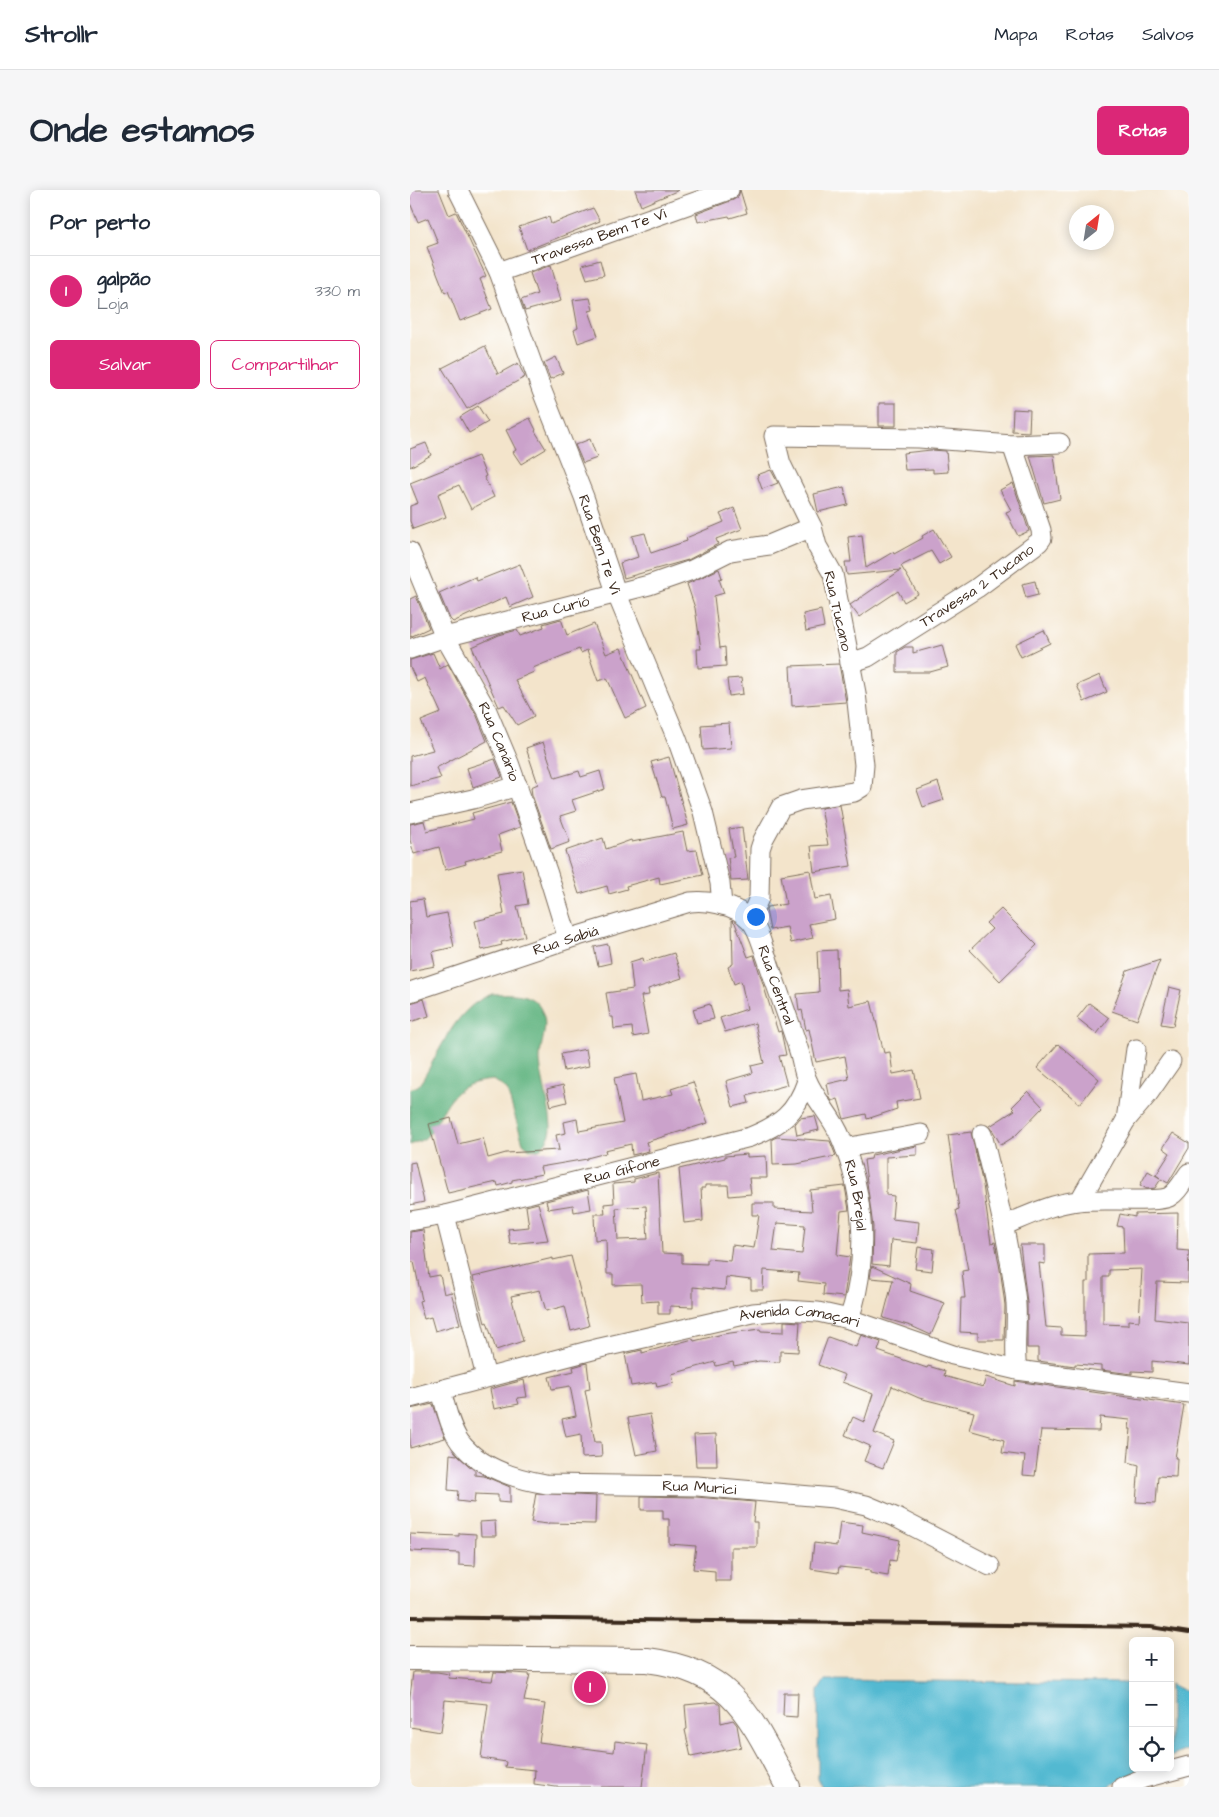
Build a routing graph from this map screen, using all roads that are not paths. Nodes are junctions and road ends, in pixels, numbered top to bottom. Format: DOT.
graph roads {
  1 [pos="458,190"];
  2 [pos="729,190"];
  3 [pos="677,198"];
  4 [pos="499,272"];
  5 [pos="1060,443"];
  6 [pos="1012,445"];
  7 [pos="812,526"];
  8 [pos="410,552"];
  9 [pos="616,592"];
  10 [pos="445,637"];
  11 [pos="410,649"];
  12 [pos="850,663"];
  13 [pos="518,786"];
  14 [pos="410,813"];
  15 [pos="722,905"];
  16 [pos="750,920"];
  17 [pos="568,939"];
  18 [pos="410,992"];
  19 [pos="1136,1049"];
  20 [pos="1171,1061"];
  21 [pos="807,1081"];
  22 [pos="1126,1120"];
  23 [pos="921,1134"];
  24 [pos="982,1134"];
  25 [pos="844,1148"];
  26 [pos="1189,1173"];
  27 [pos="1080,1200"];
  28 [pos="445,1215"];
  29 [pos="410,1221"];
  30 [pos="1005,1225"];
  31 [pos="849,1319"];
  32 [pos="1017,1370"];
  33 [pos="486,1377"];
  34 [pos="441,1391"];
  35 [pos="1189,1393"];
  36 [pos="410,1398"];
  37 [pos="990,1566"];
  38 [pos="410,1658"];
  39 [pos="1189,1766"];
  40 [pos="788,1787"];
  41 [pos="1122,1787"];
  1 -- 4 [label="street, Rua Bem Te Vi"];
  2 -- 3 [label="street, Travessa Bem Te Vi"];
  3 -- 4 [label="street, Travessa Bem Te Vi"];
  4 -- 9 [label="street, Rua Bem Te Vi"];
  5 -- 6 [label="street"];
  6 -- 7 [label="street, Rua Tucano"];
  6 -- 12 [label="street, Travessa 2 Tucano"];
  7 -- 9 [label="street, Rua Curió"];
  7 -- 12 [label="street, Rua Tucano"];
  8 -- 10 [label="street, Rua Canário"];
  9 -- 10 [label="street, Rua Curió"];
  9 -- 15 [label="street, Rua Bem Te Vi"];
  10 -- 11 [label="street, Rua Curió"];
  10 -- 13 [label="street, Rua Canário"];
  12 -- 16 [label="street, Rua Tucano"];
  13 -- 14 [label="street"];
  13 -- 17 [label="street, Rua Canário"];
  15 -- 16 [label="street"];
  15 -- 17 [label="street, Rua Sabiá"];
  16 -- 21 [label="street, Rua Central"];
  17 -- 18 [label="street, Rua Sabiá"];
  19 -- 22 [label="street"];
  20 -- 22 [label="street"];
  21 -- 25 [label="street, Rua Brejal"];
  21 -- 28 [label="street, Rua Gifone"];
  22 -- 27 [label="street"];
  23 -- 25 [label="street"];
  24 -- 30 [label="street"];
  25 -- 31 [label="street, Rua Brejal"];
  26 -- 27 [label="street"];
  27 -- 30 [label="street"];
  28 -- 29 [label="street, Rua Gifone"];
  28 -- 33 [label="street"];
  30 -- 32 [label="street"];
  31 -- 32 [label="street, Avenida Camaçari"];
  31 -- 33 [label="street, Avenida Camaçari"];
  32 -- 35 [label="street, Avenida Camaçari"];
  33 -- 34 [label="street, Avenida Camaçari"];
  34 -- 36 [label="street, Avenida Camaçari"];
  34 -- 37 [label="street, Rua Murici"];
  38 -- 40 [label="street"];
  39 -- 41 [label="street"];
}
